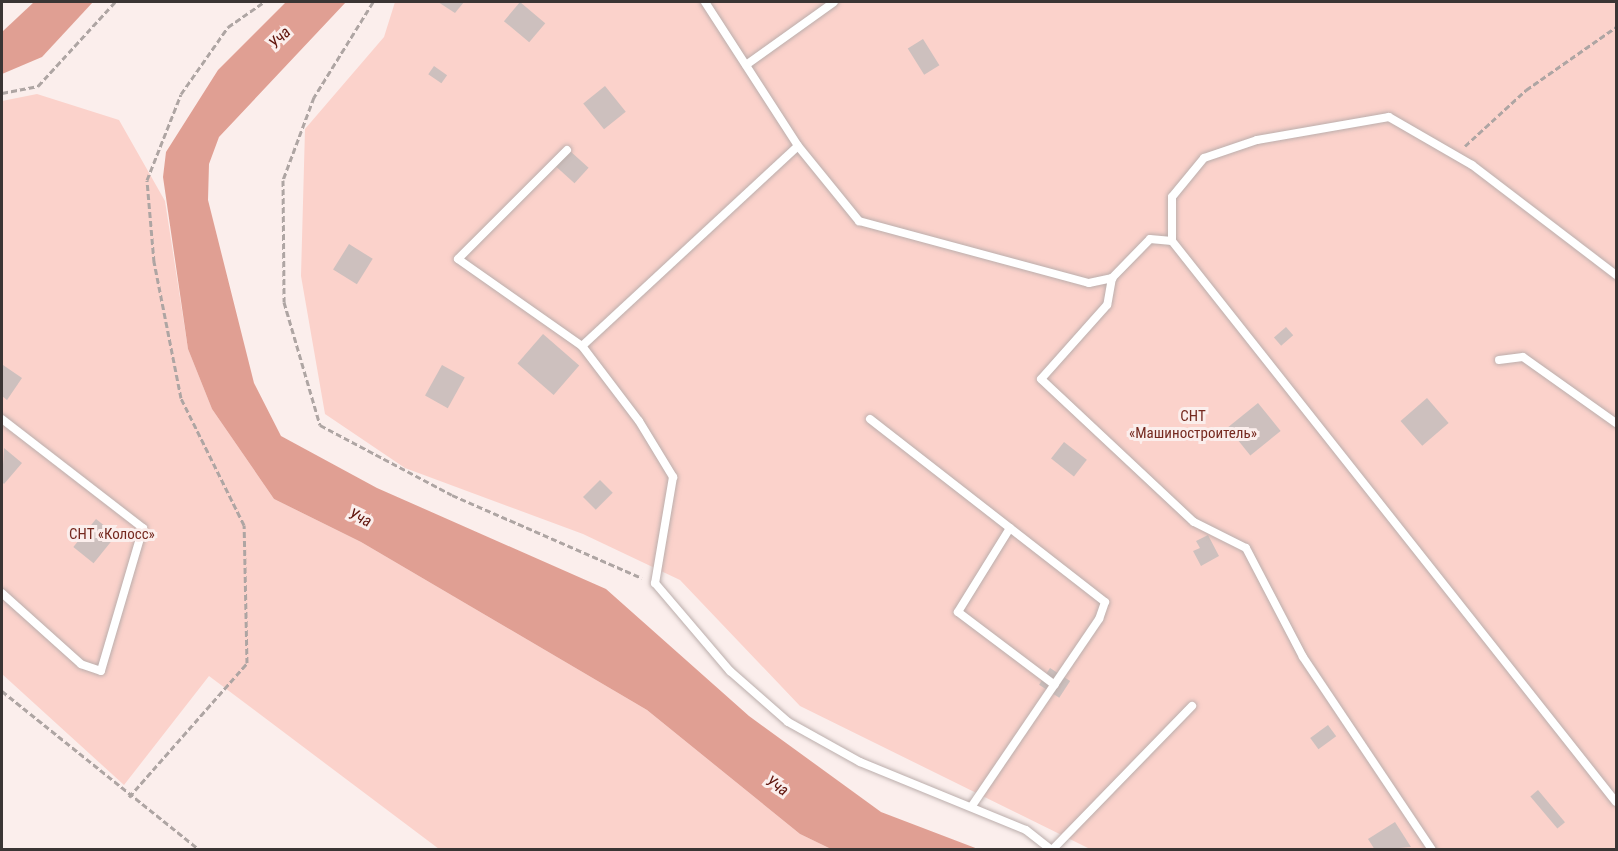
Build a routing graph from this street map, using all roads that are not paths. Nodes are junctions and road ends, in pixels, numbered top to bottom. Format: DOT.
graph roads {
  1 [pos="705,2"];
  2 [pos="834,2"];
  3 [pos="746,65"];
  4 [pos="798,146"];
  5 [pos="567,150"];
  6 [pos="1172,241"];
  7 [pos="1617,276"];
  8 [pos="1112,278"];
  9 [pos="582,346"];
  10 [pos="1499,360"];
  11 [pos="2,419"];
  12 [pos="870,419"];
  13 [pos="1617,423"];
  14 [pos="1011,528"];
  15 [pos="2,593"];
  16 [pos="1055,685"];
  17 [pos="1192,706"];
  18 [pos="1617,802"];
  19 [pos="971,807"];
  20 [pos="1432,849"];
  1 -- 3 [label="lane"];
  2 -- 3 [label="lane"];
  3 -- 4 [label="lane"];
  4 -- 8 [label="lane"];
  4 -- 9 [label="lane"];
  5 -- 9 [label="lane"];
  6 -- 7 [label="lane"];
  6 -- 8 [label="lane"];
  6 -- 18 [label="lane"];
  8 -- 20 [label="lane"];
  9 -- 19 [label="lane"];
  10 -- 13 [label="lane"];
  11 -- 15 [label="lane"];
  12 -- 14 [label="lane"];
  14 -- 16 [label="lane"];
  14 -- 16 [label="lane"];
  16 -- 19 [label="lane"];
  17 -- 19 [label="lane"];
}
